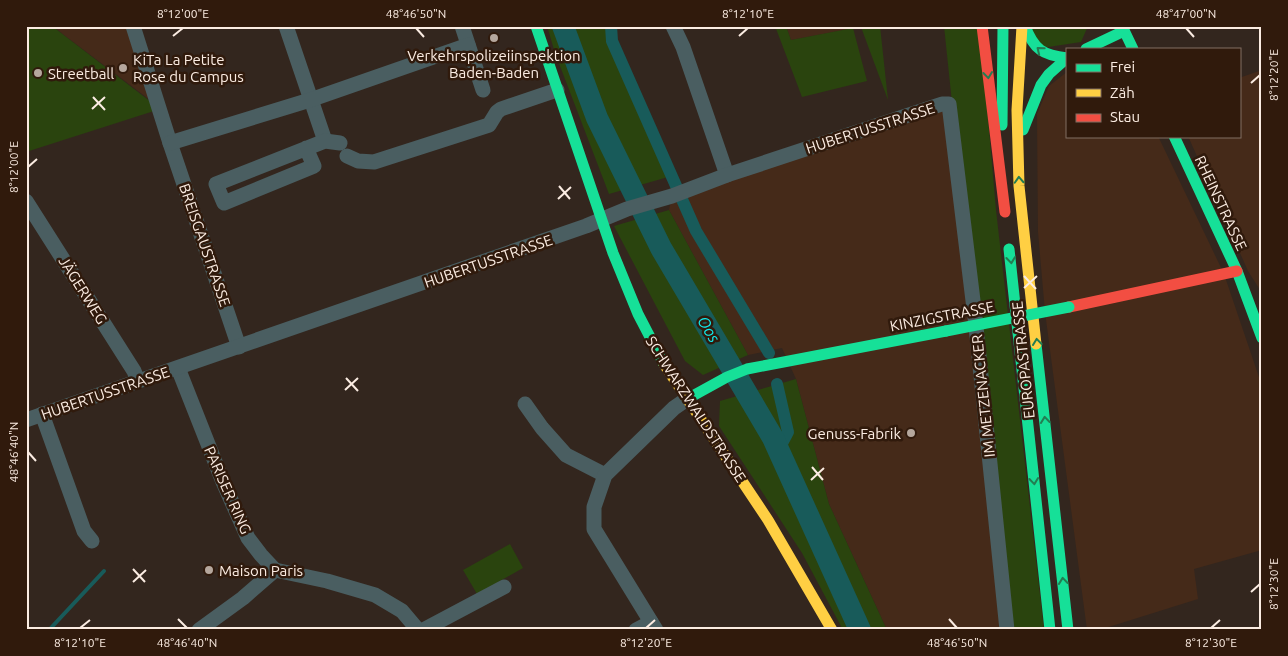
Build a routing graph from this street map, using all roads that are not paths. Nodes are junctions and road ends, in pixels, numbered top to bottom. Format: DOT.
graph roads {
  1 [pos="134,26"];
  2 [pos="462,26"];
  3 [pos="536,26"];
  4 [pos="673,26"];
  5 [pos="982,26"];
  6 [pos="1003,26"];
  7 [pos="1024,26"];
  8 [pos="289,27"];
  9 [pos="1123,28"];
  10 [pos="468,45"];
  11 [pos="1088,48"];
  12 [pos="1133,48"];
  13 [pos="1066,58"];
  14 [pos="1066,59"];
  15 [pos="483,90"];
  16 [pos="557,90"];
  17 [pos="310,100"];
  18 [pos="950,104"];
  19 [pos="1175,138"];
  20 [pos="170,143"];
  21 [pos="1017,144"];
  22 [pos="337,147"];
  23 [pos="306,148"];
  24 [pos="727,175"];
  25 [pos="26,201"];
  26 [pos="602,220"];
  27 [pos="1009,241"];
  28 [pos="1237,271"];
  29 [pos="1262,338"];
  30 [pos="239,347"];
  31 [pos="178,368"];
  32 [pos="138,381"];
  33 [pos="687,399"];
  34 [pos="526,404"];
  35 [pos="42,414"];
  36 [pos="26,420"];
  37 [pos="604,475"];
  38 [pos="92,541"];
  39 [pos="275,570"];
  40 [pos="504,587"];
  41 [pos="653,626"];
  42 [pos="199,630"];
  43 [pos="418,630"];
  44 [pos="423,630"];
  45 [pos="636,630"];
  46 [pos="832,630"];
  47 [pos="1007,630"];
  48 [pos="1050,630"];
  49 [pos="1068,630"];
  1 -- 20 [label="street, BREISGAUSTRASSE"];
  2 -- 10 [label="street"];
  3 -- 16 [label="main road, SCHWARZWALDSTRASSE"];
  4 -- 24 [label="street"];
  5 -- 6 [label="main road, one-way"];
  13 -- 7 [label="main road, one-way"];
  7 -- 21 [label="main road, EUROPASTRASSE"];
  8 -- 17 [label="street"];
  9 -- 11 [label="main road"];
  9 -- 12 [label="main road"];
  10 -- 15 [label="street"];
  10 -- 17 [label="street"];
  14 -- 21 [label="main road"];
  16 -- 22 [label="street"];
  16 -- 26 [label="main road, SCHWARZWALDSTRASSE"];
  17 -- 20 [label="street"];
  17 -- 22 [label="street"];
  18 -- 24 [label="street, HUBERTUSSTRASSE"];
  18 -- 47 [label="street, IM METZENACKER"];
  19 -- 28 [label="main road, RHEINSTRASSE"];
  20 -- 30 [label="street, BREISGAUSTRASSE"];
  49 -- 21 [label="main road, EUROPASTRASSE, one-way"];
  22 -- 23 [label="street, BREISGAUSTRASSE"];
  23 -- 23 [label="street, BREISGAUSTRASSE"];
  24 -- 26 [label="street, HUBERTUSSTRASSE"];
  25 -- 32 [label="street, JÄGERWEG"];
  26 -- 30 [label="street, HUBERTUSSTRASSE"];
  26 -- 33 [label="main road, SCHWARZWALDSTRASSE"];
  27 -- 48 [label="main road, EUROPASTRASSE, one-way"];
  28 -- 29 [label="main road, RHEINSTRASSE"];
  28 -- 33 [label="main road, KINZIGSTRASSE, bridge"];
  30 -- 31 [label="street, HUBERTUSSTRASSE"];
  31 -- 32 [label="street, HUBERTUSSTRASSE"];
  31 -- 39 [label="street, PARISER RING"];
  32 -- 35 [label="street, HUBERTUSSTRASSE"];
  33 -- 37 [label="street"];
  33 -- 46 [label="main road, SCHWARZWALDSTRASSE"];
  34 -- 37 [label="street"];
  35 -- 36 [label="street, HUBERTUSSTRASSE"];
  35 -- 38 [label="street"];
  37 -- 41 [label="street"];
  39 -- 42 [label="street"];
  39 -- 43 [label="street"];
  40 -- 44 [label="street"];
  41 -- 45 [label="street"];
}
